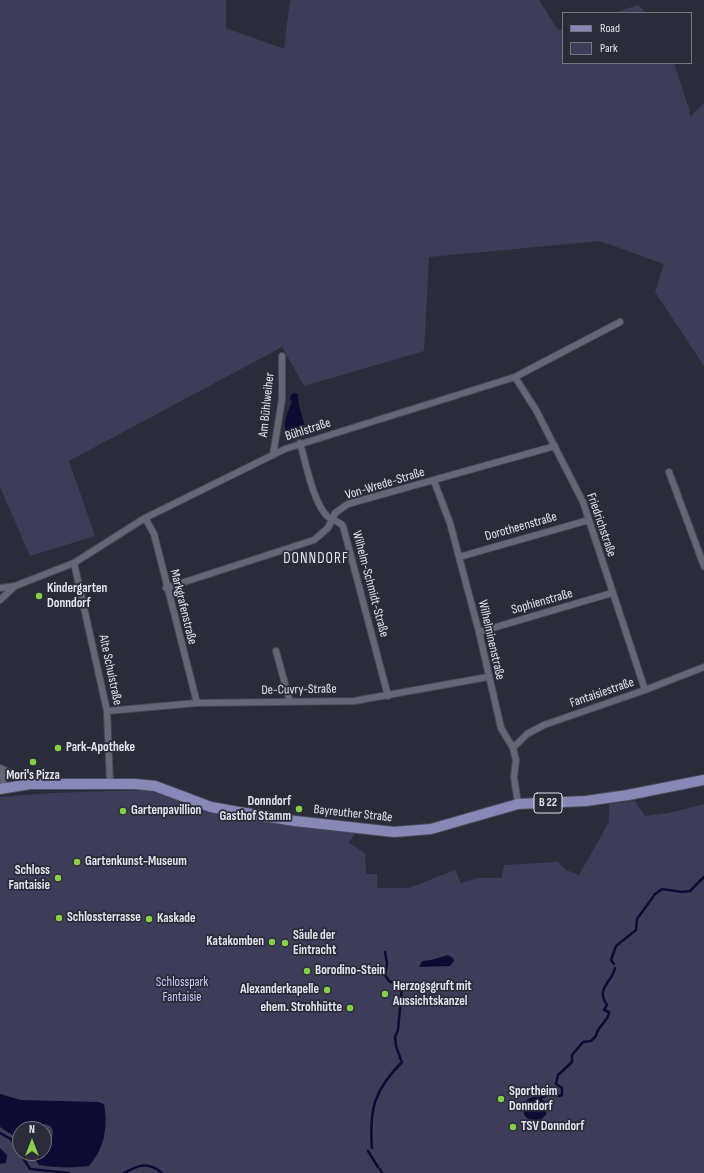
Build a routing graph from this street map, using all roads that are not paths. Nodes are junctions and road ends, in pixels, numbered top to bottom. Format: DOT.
graph roads {
  1 [pos="620,322"];
  2 [pos="282,356"];
  3 [pos="515,377"];
  4 [pos="300,443"];
  5 [pos="555,446"];
  6 [pos="273,455"];
  7 [pos="669,472"];
  8 [pos="434,481"];
  9 [pos="145,518"];
  10 [pos="332,520"];
  11 [pos="589,520"];
  12 [pos="459,556"];
  13 [pos="74,563"];
  14 [pos="704,566"];
  15 [pos="15,586"];
  16 [pos="0,588"];
  17 [pos="166,588"];
  18 [pos="612,593"];
  19 [pos="0,600"];
  20 [pos="479,632"];
  21 [pos="276,651"];
  22 [pos="704,667"];
  23 [pos="488,677"];
  24 [pos="645,690"];
  25 [pos="388,696"];
  26 [pos="290,702"];
  27 [pos="197,703"];
  28 [pos="107,711"];
  29 [pos="513,748"];
  30 [pos="1,768"];
  31 [pos="704,780"];
  32 [pos="30,784"];
  33 [pos="110,784"];
  34 [pos="2,788"];
  35 [pos="518,804"];
  1 -- 3 [label="street, Bühlstraße"];
  2 -- 6 [label="street, Am Bühlweiher"];
  3 -- 4 [label="street, Bühlstraße"];
  3 -- 5 [label="street, Friedrichstraße"];
  4 -- 6 [label="street, Bühlstraße"];
  4 -- 10 [label="street, Wilhelm-Schmidt-Straße"];
  5 -- 8 [label="street, Von-Wrede-Straße"];
  5 -- 11 [label="street, Friedrichstraße"];
  6 -- 9 [label="street, Bühlstraße"];
  7 -- 14 [label="street"];
  8 -- 10 [label="street, Von-Wrede-Straße"];
  8 -- 12 [label="street, Wilhelminenstraße"];
  9 -- 13 [label="street, Bühlstraße"];
  9 -- 17 [label="street, Markgrafenstraße"];
  10 -- 17 [label="street, Von-Wrede-Straße"];
  10 -- 25 [label="street, Wilhelm-Schmidt-Straße"];
  11 -- 12 [label="street, Dorotheenstraße"];
  11 -- 18 [label="street, Friedrichstraße"];
  12 -- 20 [label="street, Wilhelminenstraße"];
  13 -- 15 [label="street, Bühlstraße"];
  13 -- 28 [label="street, Alte Schulstraße"];
  15 -- 16 [label="street, Bühlstraße"];
  15 -- 19 [label="street, Bühlstraße"];
  17 -- 27 [label="street, Markgrafenstraße"];
  18 -- 20 [label="street, Sophienstraße"];
  18 -- 24 [label="street, Friedrichstraße"];
  20 -- 23 [label="street, Wilhelminenstraße"];
  21 -- 26 [label="street"];
  22 -- 24 [label="street, Fantaisiestraße"];
  23 -- 25 [label="street, De-Cuvry-Straße"];
  23 -- 29 [label="street, Wilhelminenstraße"];
  24 -- 29 [label="street, Fantaisiestraße"];
  25 -- 26 [label="street, De-Cuvry-Straße"];
  26 -- 27 [label="street, De-Cuvry-Straße"];
  27 -- 28 [label="street, De-Cuvry-Straße"];
  28 -- 33 [label="street, Alte Schulstraße"];
  29 -- 35 [label="street, Wilhelminenstraße"];
  30 -- 32 [label="street"];
  30 -- 34 [label="street"];
  31 -- 35 [label="main road, Bayreuther Straße / B 22"];
  32 -- 33 [label="main road, Bayreuther Straße / B 22"];
  32 -- 34 [label="main road, Bayreuther Straße / B 22"];
  33 -- 35 [label="main road, Bayreuther Straße / B 22"];
}
